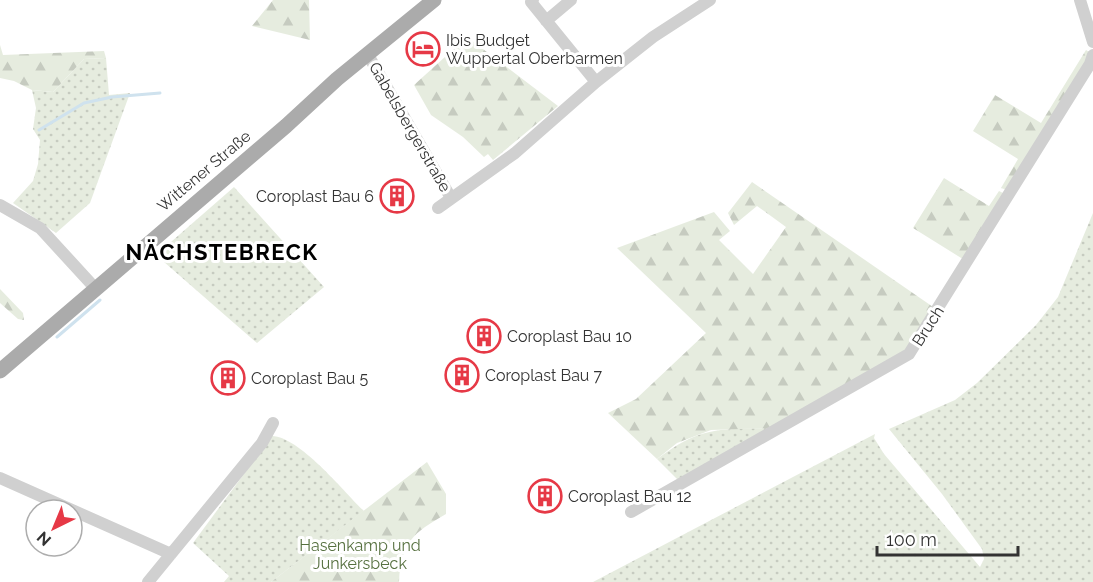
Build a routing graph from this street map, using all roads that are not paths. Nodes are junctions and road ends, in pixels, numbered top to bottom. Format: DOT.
graph roads {
  1 [pos="434,0"];
  2 [pos="533,0"];
  3 [pos="571,0"];
  4 [pos="710,0"];
  5 [pos="1080,0"];
  6 [pos="546,21"];
  7 [pos="1093,42"];
  8 [pos="368,55"];
  9 [pos="1093,55"];
  10 [pos="596,82"];
  11 [pos="452,198"];
  12 [pos="0,206"];
  13 [pos="438,208"];
  14 [pos="95,288"];
  15 [pos="0,371"];
  16 [pos="273,423"];
  17 [pos="0,478"];
  18 [pos="45,498"];
  19 [pos="631,512"];
  20 [pos="84,515"];
  21 [pos="171,554"];
  22 [pos="148,582"];
  1 -- 8 [label="main road, Wittener Straße"];
  2 -- 6 [label="street"];
  3 -- 6 [label="street"];
  4 -- 10 [label="street"];
  5 -- 7 [label="street"];
  6 -- 10 [label="street"];
  8 -- 11 [label="street, Gabelsbergerstraße"];
  8 -- 14 [label="main road, Wittener Straße"];
  9 -- 19 [label="street, Bruch"];
  10 -- 11 [label="street"];
  11 -- 13 [label="street"];
  12 -- 14 [label="street"];
  14 -- 15 [label="main road, Wittener Straße"];
  16 -- 21 [label="street"];
  17 -- 18 [label="street"];
  20 -- 21 [label="street"];
  21 -- 22 [label="street"];
}
